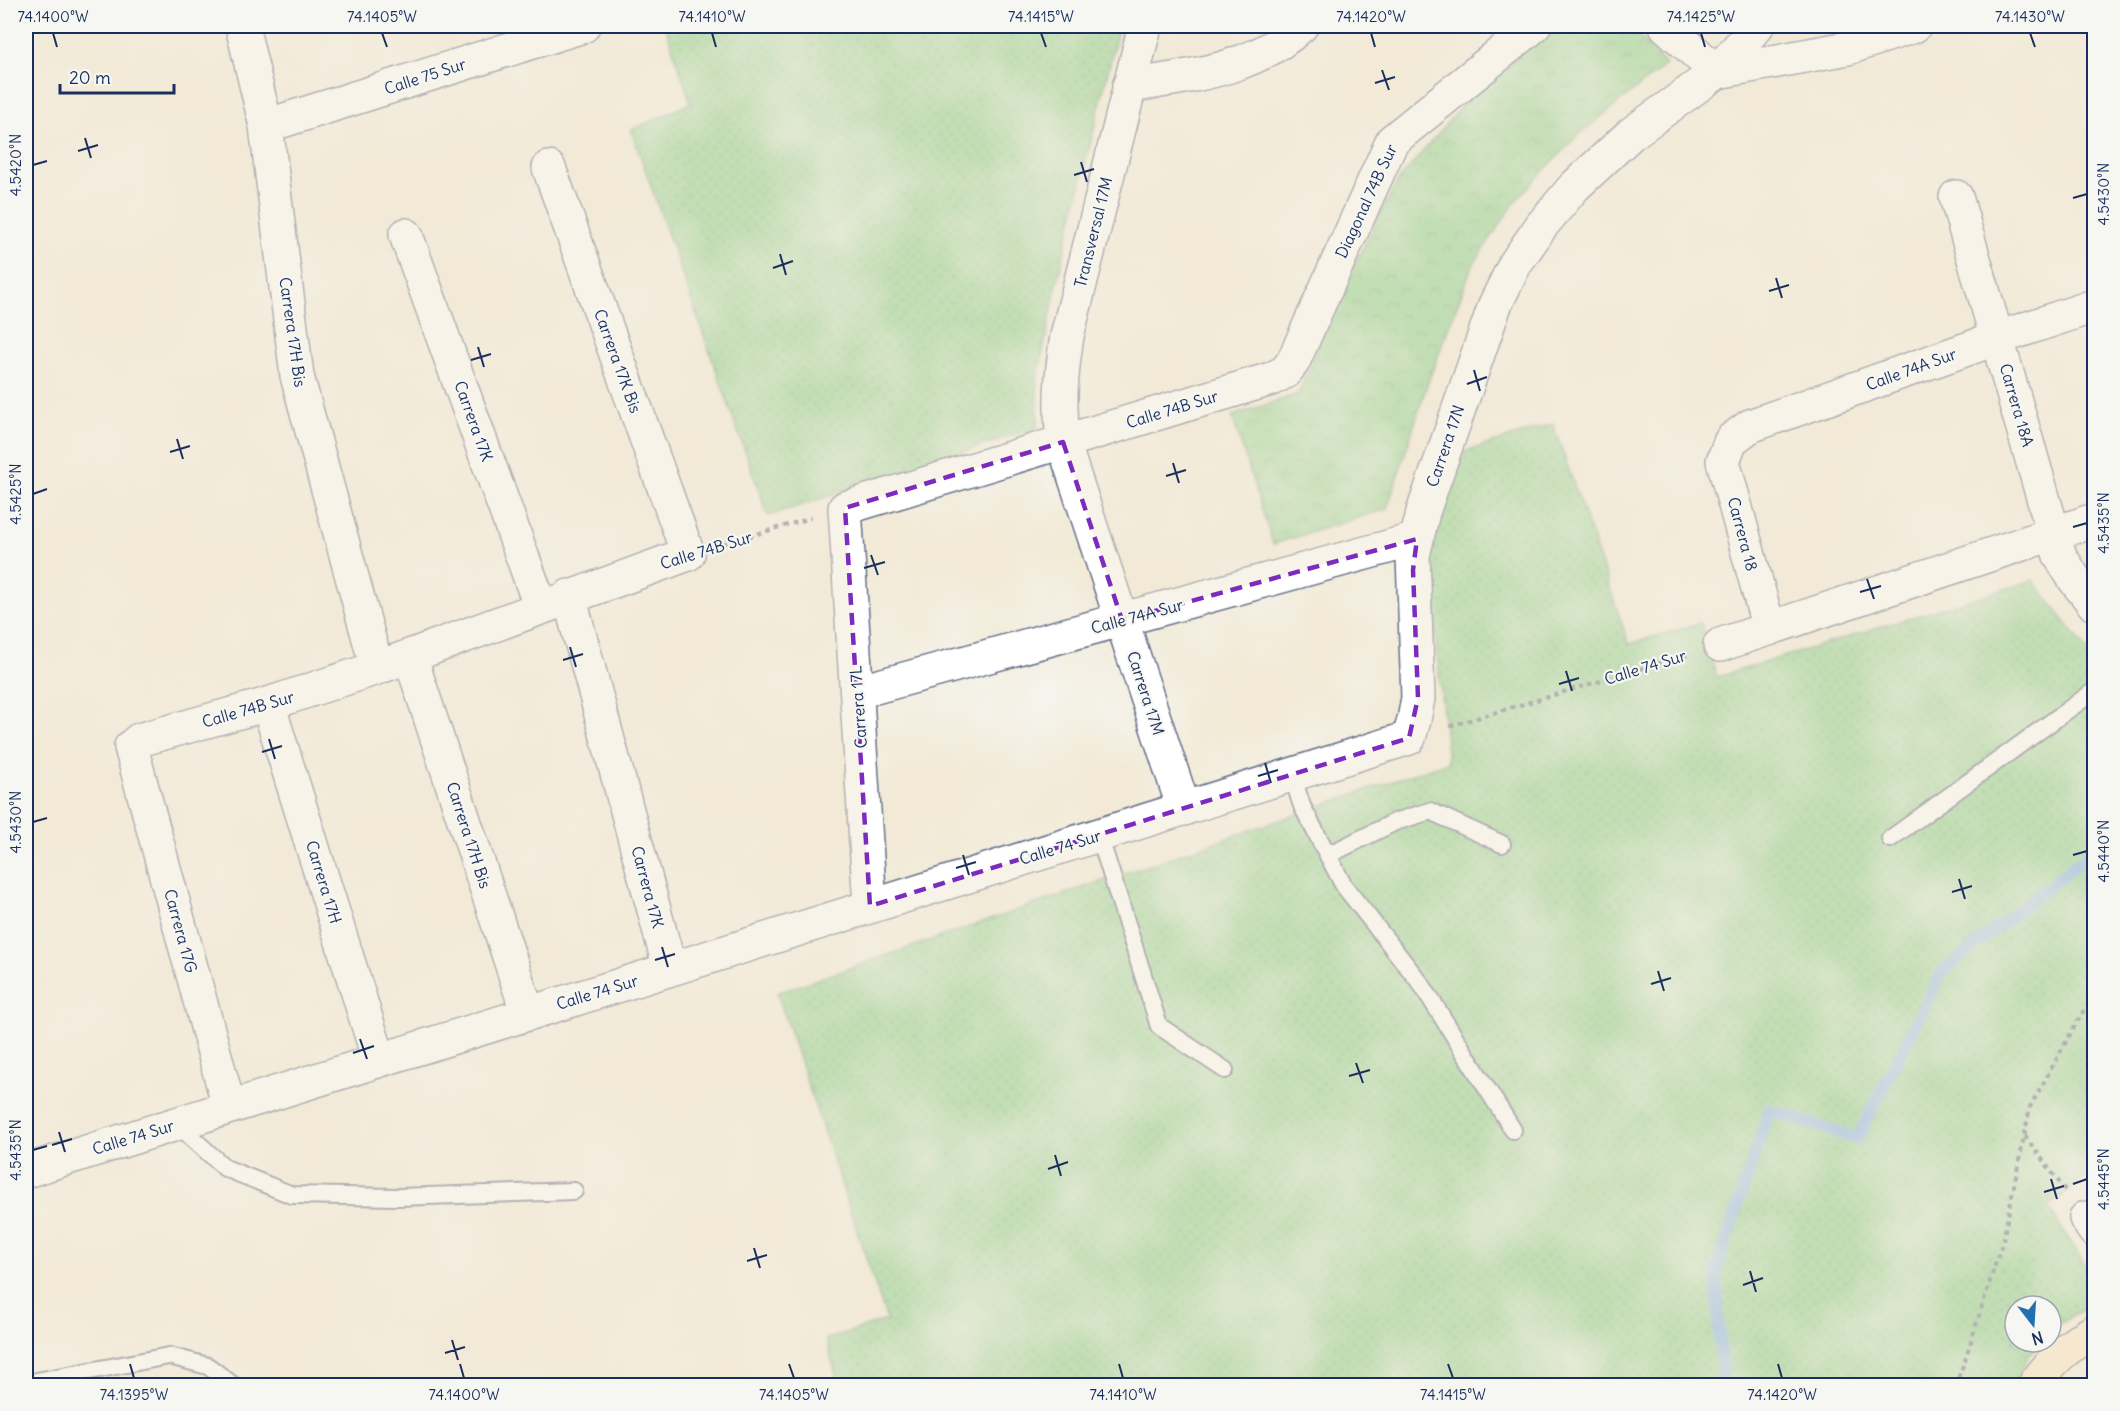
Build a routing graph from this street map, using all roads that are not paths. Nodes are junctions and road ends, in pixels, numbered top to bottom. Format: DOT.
graph roads {
  1 [pos="242,26"];
  2 [pos="583,26"];
  3 [pos="1145,26"];
  4 [pos="1301,26"];
  5 [pos="1534,26"];
  6 [pos="1666,26"];
  7 [pos="1757,26"];
  8 [pos="1914,26"];
  9 [pos="1717,72"];
  10 [pos="1129,86"];
  11 [pos="266,126"];
  12 [pos="549,168"];
  13 [pos="1956,197"];
  14 [pos="406,235"];
  15 [pos="2094,306"];
  16 [pos="1998,338"];
  17 [pos="1293,362"];
  18 [pos="1731,440"];
  19 [pos="1063,442"];
  20 [pos="845,508"];
  21 [pos="2094,520"];
  22 [pos="2053,534"];
  23 [pos="1417,539"];
  24 [pos="688,554"];
  25 [pos="555,602"];
  26 [pos="2094,604"];
  27 [pos="1122,620"];
  28 [pos="1769,629"];
  29 [pos="1720,645"];
  30 [pos="410,656"];
  31 [pos="377,668"];
  32 [pos="2094,691"];
  33 [pos="857,692"];
  34 [pos="268,704"];
  35 [pos="1408,738"];
  36 [pos="133,756"];
  37 [pos="1292,775"];
  38 [pos="1184,808"];
  39 [pos="1100,835"];
  40 [pos="1890,839"];
  41 [pos="1502,844"];
  42 [pos="1328,855"];
  43 [pos="870,906"];
  44 [pos="670,969"];
  45 [pos="528,1014"];
  46 [pos="379,1060"];
  47 [pos="1225,1070"];
  48 [pos="230,1107"];
  49 [pos="177,1124"];
  50 [pos="1513,1130"];
  51 [pos="26,1171"];
  52 [pos="574,1191"];
  53 [pos="2094,1331"];
  54 [pos="26,1383"];
  55 [pos="234,1386"];
  56 [pos="2034,1386"];
  1 -- 11 [label="street, Carrera 17H Bis"];
  2 -- 11 [label="street, Calle 75 Sur"];
  3 -- 10 [label="street, Transversal 17M"];
  4 -- 10 [label="street"];
  5 -- 17 [label="street, Diagonal 74B Sur"];
  6 -- 9 [label="street"];
  7 -- 9 [label="street"];
  8 -- 9 [label="street"];
  9 -- 23 [label="street, Carrera 17N"];
  10 -- 19 [label="street, Transversal 17M"];
  11 -- 31 [label="street, Carrera 17H Bis"];
  12 -- 24 [label="street, Carrera 17K Bis"];
  13 -- 16 [label="street, Carrera 18A"];
  14 -- 25 [label="street, Carrera 17K"];
  15 -- 16 [label="street, Calle 74A Sur"];
  16 -- 18 [label="street, Calle 74A Sur"];
  16 -- 22 [label="street, Carrera 18A"];
  17 -- 19 [label="street, Calle 74B Sur"];
  18 -- 28 [label="street, Carrera 18"];
  19 -- 20 [label="street, Calle 74B Sur"];
  19 -- 27 [label="street, Carrera 17M"];
  20 -- 33 [label="street, Carrera 17L"];
  21 -- 22 [label="street"];
  22 -- 26 [label="street, Carrera 18A"];
  22 -- 28 [label="street"];
  23 -- 27 [label="street, Calle 74A Sur"];
  23 -- 35 [label="street, Carrera 17N"];
  24 -- 25 [label="street, Calle 74B Sur"];
  25 -- 30 [label="street, Calle 74B Sur"];
  25 -- 44 [label="street, Carrera 17K"];
  27 -- 33 [label="street, Calle 74A Sur"];
  27 -- 38 [label="street, Carrera 17M"];
  28 -- 29 [label="street"];
  30 -- 31 [label="street, Calle 74B Sur"];
  30 -- 45 [label="street, Carrera 17H Bis"];
  31 -- 34 [label="street, Calle 74B Sur"];
  32 -- 40 [label="lane"];
  33 -- 43 [label="street, Carrera 17L"];
  34 -- 36 [label="street, Calle 74B Sur"];
  34 -- 46 [label="street, Carrera 17H"];
  35 -- 37 [label="street, Calle 74 Sur"];
  36 -- 48 [label="street, Carrera 17G"];
  37 -- 38 [label="street, Calle 74 Sur"];
  37 -- 42 [label="lane"];
  38 -- 39 [label="street, Calle 74 Sur"];
  39 -- 43 [label="street, Calle 74 Sur"];
  39 -- 47 [label="lane"];
  41 -- 42 [label="lane"];
  42 -- 50 [label="lane"];
  43 -- 44 [label="street, Calle 74 Sur"];
  44 -- 45 [label="street, Calle 74 Sur"];
  45 -- 46 [label="street, Calle 74 Sur"];
  46 -- 48 [label="street, Calle 74 Sur"];
  48 -- 49 [label="street, Calle 74 Sur"];
  49 -- 51 [label="street, Calle 74 Sur"];
  49 -- 52 [label="lane"];
  53 -- 56 [label="street"];
  54 -- 55 [label="lane"];
}
